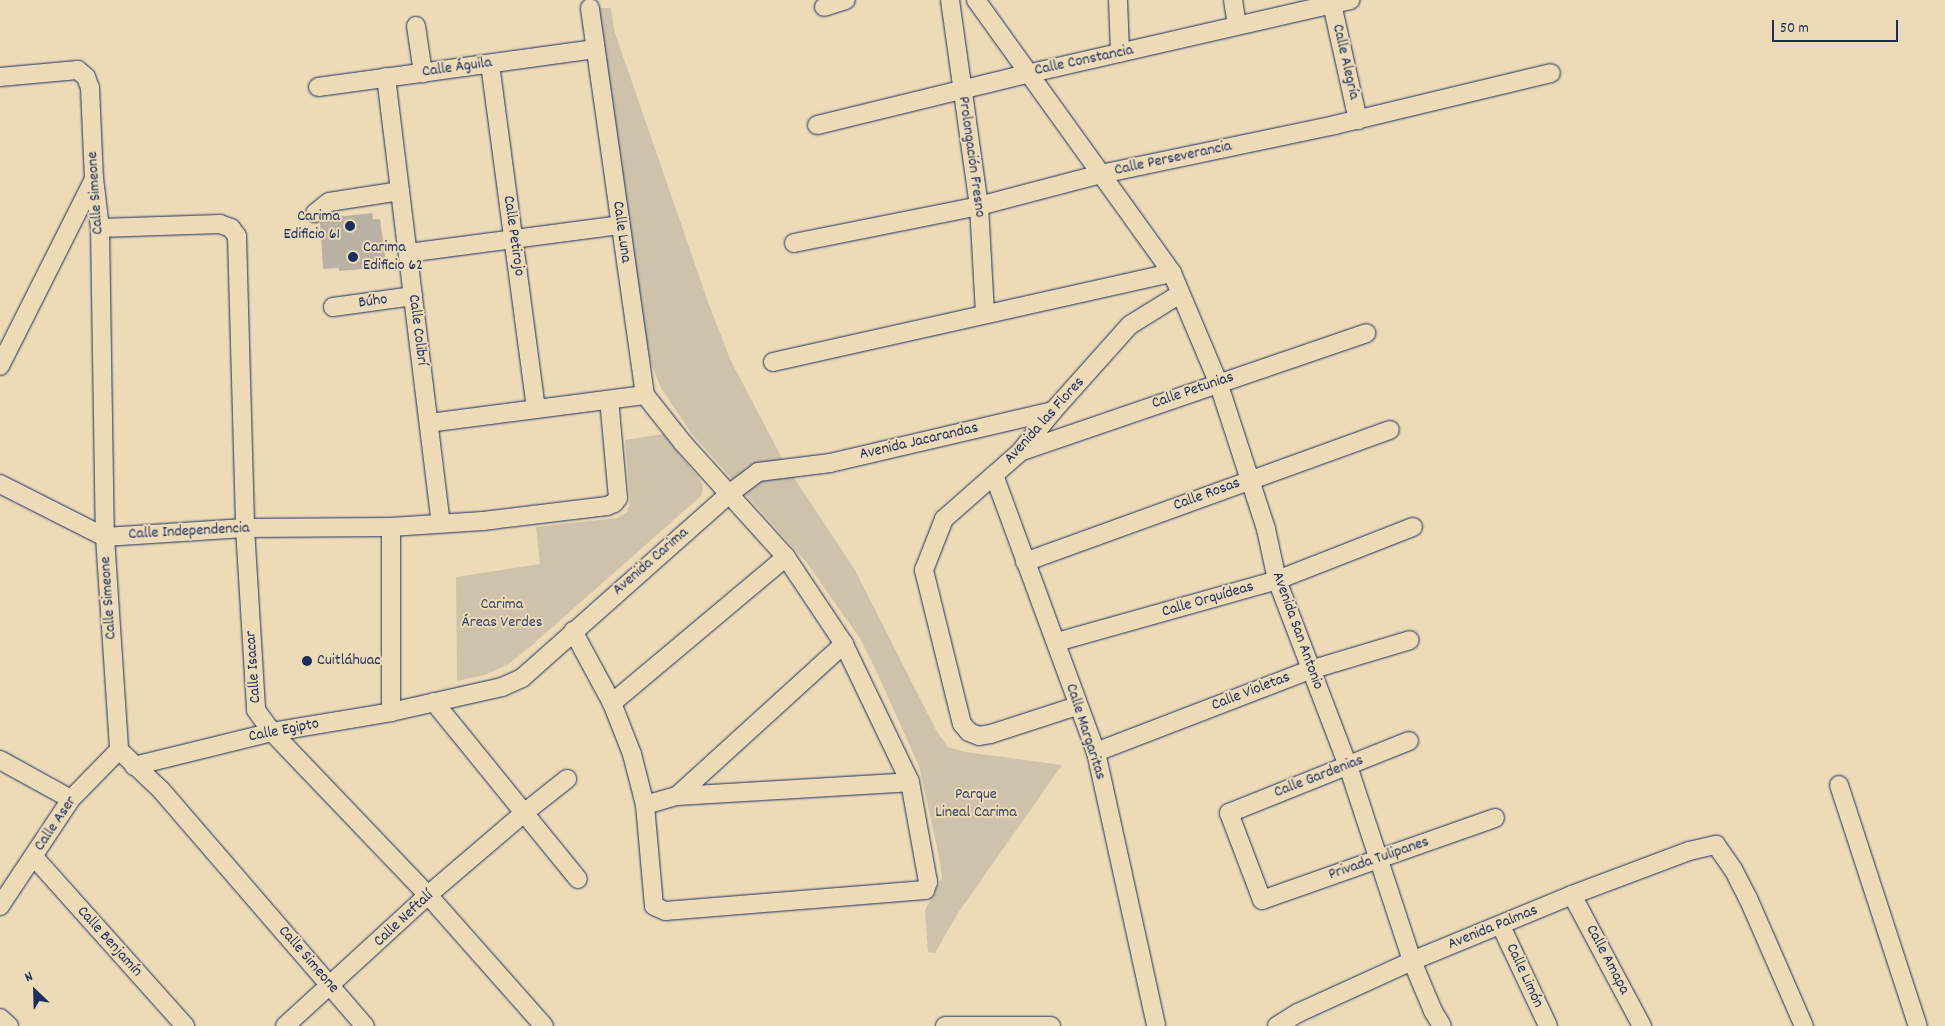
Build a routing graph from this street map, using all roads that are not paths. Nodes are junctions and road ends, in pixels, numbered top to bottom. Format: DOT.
graph roads {
  1 [pos="846,0"];
  2 [pos="950,0"];
  3 [pos="976,0"];
  4 [pos="1118,0"];
  5 [pos="1233,0"];
  6 [pos="1351,0"];
  7 [pos="1332,4"];
  8 [pos="824,7"];
  9 [pos="590,8"];
  10 [pos="1238,25"];
  11 [pos="416,26"];
  12 [pos="596,49"];
  13 [pos="1120,53"];
  14 [pos="490,64"];
  15 [pos="423,73"];
  16 [pos="1551,73"];
  17 [pos="1027,74"];
  18 [pos="0,77"];
  19 [pos="386,77"];
  20 [pos="318,86"];
  21 [pos="962,91"];
  22 [pos="1358,120"];
  23 [pos="817,125"];
  24 [pos="1101,174"];
  25 [pos="94,178"];
  26 [pos="400,191"];
  27 [pos="980,206"];
  28 [pos="315,213"];
  29 [pos="620,225"];
  30 [pos="100,228"];
  31 [pos="513,239"];
  32 [pos="794,243"];
  33 [pos="408,253"];
  34 [pos="1172,273"];
  35 [pos="1180,294"];
  36 [pos="413,296"];
  37 [pos="333,307"];
  38 [pos="985,314"];
  39 [pos="1366,333"];
  40 [pos="773,362"];
  41 [pos="0,366"];
  42 [pos="1218,382"];
  43 [pos="645,395"];
  44 [pos="609,400"];
  45 [pos="536,409"];
  46 [pos="1053,411"];
  47 [pos="429,423"];
  48 [pos="1390,430"];
  49 [pos="1022,451"];
  50 [pos="994,475"];
  51 [pos="1250,479"];
  52 [pos="0,484"];
  53 [pos="729,494"];
  54 [pos="441,523"];
  55 [pos="390,527"];
  56 [pos="1413,527"];
  57 [pos="245,528"];
  58 [pos="105,536"];
  59 [pos="786,558"];
  60 [pos="1026,562"];
  61 [pos="1277,580"];
  62 [pos="573,631"];
  63 [pos="1410,640"];
  64 [pos="1057,642"];
  65 [pos="844,644"];
  66 [pos="1310,670"];
  67 [pos="434,702"];
  68 [pos="612,702"];
  69 [pos="1077,706"];
  70 [pos="391,712"];
  71 [pos="272,732"];
  72 [pos="1409,741"];
  73 [pos="119,750"];
  74 [pos="1096,752"];
  75 [pos="0,760"];
  76 [pos="134,766"];
  77 [pos="1348,766"];
  78 [pos="567,779"];
  79 [pos="910,782"];
  80 [pos="1839,785"];
  81 [pos="678,796"];
  82 [pos="71,799"];
  83 [pos="645,805"];
  84 [pos="524,813"];
  85 [pos="1495,818"];
  86 [pos="34,857"];
  87 [pos="1379,860"];
  88 [pos="578,879"];
  89 [pos="428,895"];
  90 [pos="1572,895"];
  91 [pos="1262,900"];
  92 [pos="0,906"];
  93 [pos="1501,926"];
  94 [pos="1412,961"];
  95 [pos="330,987"];
  96 [pos="0,1018"];
  97 [pos="9,1026"];
  98 [pos="185,1026"];
  99 [pos="285,1026"];
  100 [pos="365,1026"];
  101 [pos="544,1026"];
  102 [pos="945,1026"];
  103 [pos="1051,1026"];
  104 [pos="1156,1026"];
  105 [pos="1277,1026"];
  106 [pos="1442,1026"];
  107 [pos="1548,1026"];
  108 [pos="1642,1026"];
  109 [pos="1804,1026"];
  110 [pos="1918,1026"];
  1 -- 8 [label="street"];
  2 -- 21 [label="street, Prolongación Fresno"];
  3 -- 17 [label="street, Avenida San Antonio"];
  4 -- 13 [label="street"];
  5 -- 10 [label="street"];
  6 -- 7 [label="street, Calle Constancia"];
  7 -- 10 [label="street, Calle Constancia"];
  7 -- 22 [label="street, Calle Alegría"];
  9 -- 12 [label="street, Calle Luna"];
  10 -- 13 [label="street, Calle Constancia"];
  11 -- 15 [label="street"];
  12 -- 14 [label="street, Calle Águila"];
  12 -- 29 [label="street, Calle Luna"];
  13 -- 17 [label="street, Calle Constancia"];
  14 -- 15 [label="street, Calle Águila"];
  14 -- 31 [label="street, Calle Petirojo"];
  15 -- 19 [label="street, Calle Águila"];
  16 -- 22 [label="street, Calle Perseverancia"];
  17 -- 21 [label="street, Calle Constancia"];
  17 -- 24 [label="street, Avenida San Antonio"];
  18 -- 25 [label="street, Calle Simeone"];
  19 -- 20 [label="street, Calle Águila"];
  19 -- 26 [label="street, Calle Colibrí"];
  21 -- 23 [label="street, Calle Constancia"];
  21 -- 27 [label="street, Prolongación Fresno"];
  22 -- 24 [label="street, Calle Perseverancia"];
  24 -- 27 [label="street, Calle Perseverancia"];
  24 -- 34 [label="street, Avenida San Antonio"];
  25 -- 30 [label="street, Calle Simeone"];
  25 -- 41 [label="street"];
  26 -- 28 [label="street"];
  26 -- 33 [label="street, Calle Colibrí"];
  27 -- 32 [label="street, Calle Perseverancia"];
  27 -- 38 [label="street, Prolongación Fresno"];
  29 -- 31 [label="street"];
  29 -- 43 [label="street, Calle Luna"];
  30 -- 57 [label="street, Calle Isacar"];
  30 -- 58 [label="street, Calle Simeone"];
  31 -- 33 [label="street"];
  31 -- 45 [label="street, Calle Petirojo"];
  33 -- 36 [label="street, Calle Colibrí"];
  34 -- 35 [label="street, Avenida San Antonio"];
  34 -- 38 [label="street"];
  35 -- 42 [label="street, Avenida San Antonio"];
  35 -- 46 [label="street, Avenida las Flores"];
  36 -- 37 [label="street, Búho"];
  36 -- 47 [label="street, Calle Colibrí"];
  38 -- 40 [label="street"];
  39 -- 42 [label="street, Calle Petunias"];
  42 -- 49 [label="street, Calle Petunias"];
  42 -- 51 [label="street, Avenida San Antonio"];
  43 -- 44 [label="street"];
  43 -- 53 [label="street"];
  44 -- 45 [label="street"];
  44 -- 54 [label="street, Calle Independencia"];
  45 -- 47 [label="street"];
  46 -- 49 [label="street, Avenida las Flores"];
  46 -- 53 [label="street, Avenida Jacarandas"];
  47 -- 54 [label="street, Calle Colibrí"];
  48 -- 51 [label="street, Calle Rosas"];
  49 -- 50 [label="street, Avenida las Flores"];
  50 -- 60 [label="street, Calle Margaritas"];
  50 -- 69 [label="street, Avenida las Flores"];
  51 -- 60 [label="street, Calle Rosas"];
  51 -- 61 [label="street, Avenida San Antonio"];
  52 -- 58 [label="street, Calle Independencia"];
  53 -- 59 [label="street"];
  53 -- 62 [label="street, Avenida Carima"];
  54 -- 55 [label="street, Calle Independencia"];
  55 -- 57 [label="street, Calle Independencia"];
  55 -- 70 [label="street"];
  56 -- 61 [label="street, Calle Orquídeas"];
  57 -- 58 [label="street, Calle Independencia"];
  57 -- 71 [label="street, Calle Isacar"];
  58 -- 73 [label="street, Calle Simeone"];
  59 -- 65 [label="street"];
  59 -- 68 [label="street"];
  60 -- 64 [label="street, Calle Margaritas"];
  61 -- 64 [label="street, Calle Orquídeas"];
  61 -- 66 [label="street, Avenida San Antonio"];
  62 -- 67 [label="street, Avenida Carima"];
  62 -- 68 [label="street"];
  63 -- 66 [label="street, Calle Violetas"];
  64 -- 69 [label="street, Calle Margaritas"];
  65 -- 79 [label="street"];
  65 -- 81 [label="street"];
  66 -- 74 [label="street, Calle Violetas"];
  66 -- 77 [label="street, Avenida San Antonio"];
  67 -- 70 [label="street, Calle Egipto"];
  67 -- 84 [label="street"];
  68 -- 83 [label="street"];
  69 -- 74 [label="street, Calle Margaritas"];
  70 -- 71 [label="street, Calle Egipto"];
  71 -- 76 [label="street, Calle Egipto"];
  71 -- 89 [label="street, Calle Isacar"];
  72 -- 77 [label="street, Calle Gardenias"];
  73 -- 76 [label="street, Calle Simeone"];
  73 -- 82 [label="street, Calle Aser"];
  74 -- 104 [label="street, Calle Margaritas"];
  75 -- 82 [label="street"];
  76 -- 95 [label="street, Calle Simeone"];
  77 -- 87 [label="street, Avenida San Antonio"];
  77 -- 91 [label="street, Calle Gardenias"];
  78 -- 84 [label="street, Calle Neftalí"];
  79 -- 81 [label="street"];
  79 -- 83 [label="street"];
  80 -- 110 [label="street"];
  81 -- 83 [label="street"];
  82 -- 86 [label="street, Calle Aser"];
  84 -- 88 [label="street"];
  84 -- 89 [label="street, Calle Neftalí"];
  85 -- 87 [label="street, Privada Tulipanes"];
  86 -- 92 [label="street, Calle Aser"];
  86 -- 98 [label="street, Calle Benjamín"];
  87 -- 91 [label="street, Privada Tulipanes"];
  87 -- 94 [label="street, Avenida San Antonio"];
  89 -- 95 [label="street, Calle Neftalí"];
  89 -- 101 [label="street, Calle Isacar"];
  90 -- 93 [label="street, Avenida Palmas"];
  90 -- 108 [label="street, Calle Amapa"];
  90 -- 109 [label="street, Avenida Palmas"];
  93 -- 94 [label="street, Avenida Palmas"];
  93 -- 107 [label="street, Calle Limón"];
  94 -- 105 [label="street, Avenida Palmas"];
  94 -- 106 [label="street, Avenida San Antonio"];
  95 -- 99 [label="street, Calle Neftalí"];
  95 -- 100 [label="street, Calle Simeone"];
  96 -- 97 [label="street"];
  102 -- 103 [label="street"];
}
